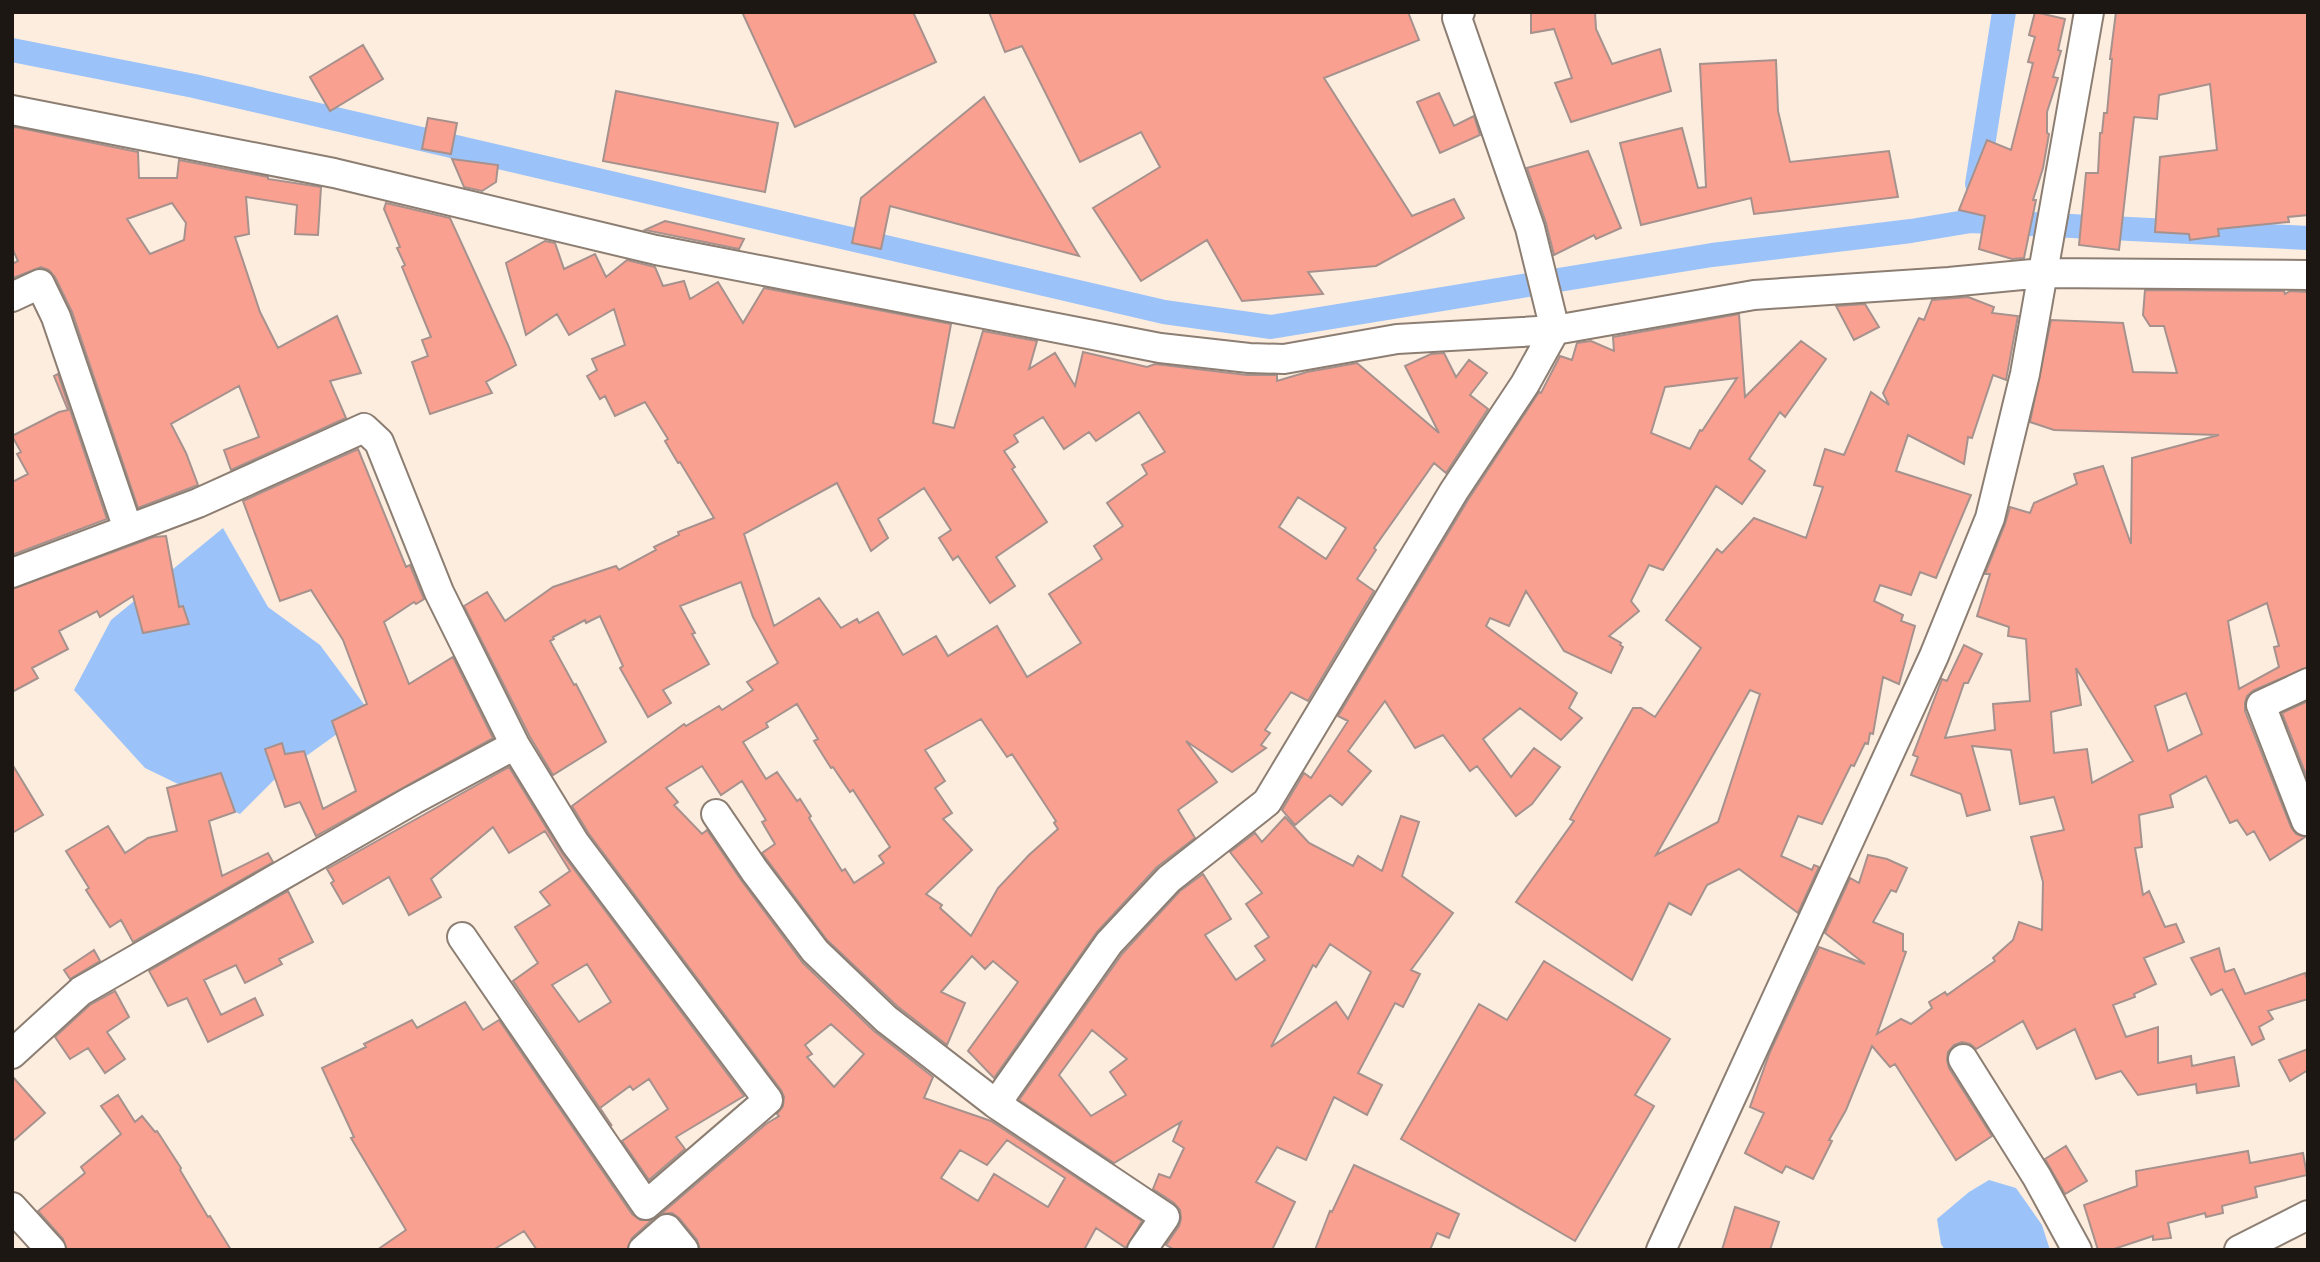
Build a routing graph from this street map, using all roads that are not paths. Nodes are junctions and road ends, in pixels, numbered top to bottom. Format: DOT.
graph roads {
  1 [pos="1460,12"];
  2 [pos="2089,12"];
  3 [pos="12,110"];
  4 [pos="2043,272"];
  5 [pos="2308,275"];
  6 [pos="12,297"];
  7 [pos="1555,330"];
  8 [pos="128,529"];
  9 [pos="12,573"];
  10 [pos="2308,683"];
  11 [pos="515,745"];
  12 [pos="716,814"];
  13 [pos="2306,821"];
  14 [pos="462,937"];
  15 [pos="12,1054"];
  16 [pos="1963,1059"];
  17 [pos="996,1104"];
  18 [pos="12,1207"];
  19 [pos="2308,1214"];
  20 [pos="51,1250"];
  21 [pos="643,1250"];
  22 [pos="684,1250"];
  23 [pos="1142,1250"];
  24 [pos="1661,1250"];
  25 [pos="2077,1250"];
  26 [pos="2239,1250"];
  1 -- 7 [label="street"];
  2 -- 4 [label="street"];
  3 -- 7 [label="street"];
  4 -- 5 [label="street"];
  4 -- 7 [label="street"];
  4 -- 24 [label="street"];
  6 -- 8 [label="street"];
  7 -- 17 [label="street"];
  8 -- 9 [label="street"];
  8 -- 11 [label="street"];
  10 -- 13 [label="street"];
  11 -- 14 [label="street"];
  11 -- 15 [label="street"];
  12 -- 17 [label="street"];
  16 -- 25 [label="street"];
  17 -- 23 [label="street"];
  18 -- 20 [label="street"];
  19 -- 26 [label="street"];
  21 -- 22 [label="street"];
}
